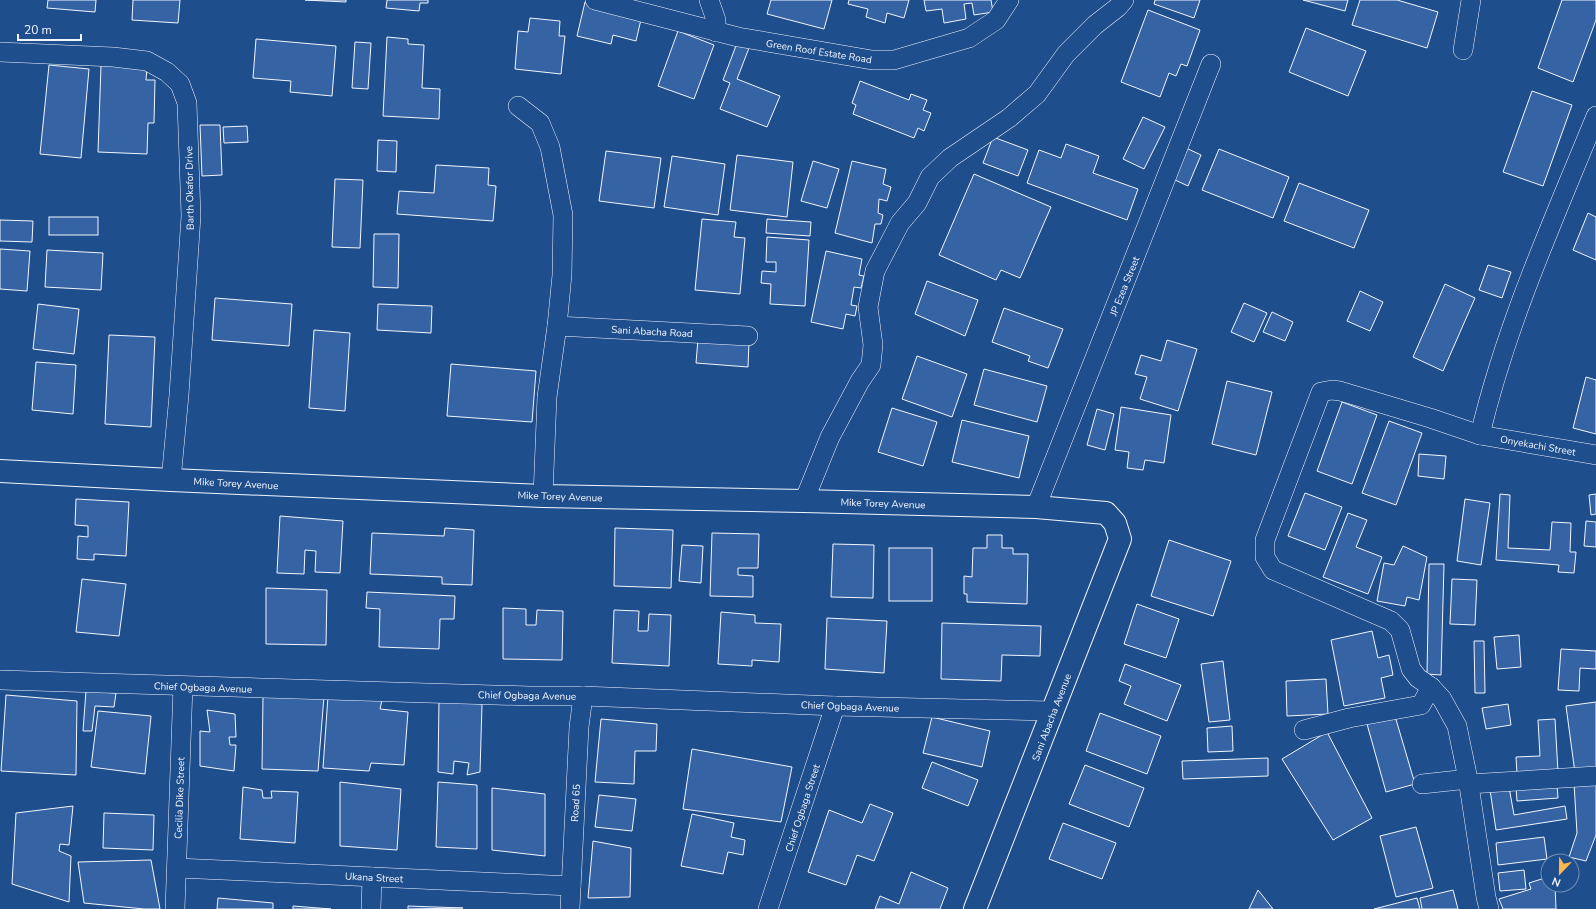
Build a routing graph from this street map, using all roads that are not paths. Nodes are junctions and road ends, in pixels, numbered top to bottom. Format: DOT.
graph roads {
  1 [pos="595,0"];
  2 [pos="709,0"];
  3 [pos="1009,0"];
  4 [pos="1124,0"];
  5 [pos="1471,0"];
  6 [pos="716,32"];
  7 [pos="1463,50"];
  8 [pos="0,52"];
  9 [pos="1211,64"];
  10 [pos="518,106"];
  11 [pos="1596,116"];
  12 [pos="557,326"];
  13 [pos="748,336"];
  14 [pos="1480,435"];
  15 [pos="1596,455"];
  16 [pos="0,471"];
  17 [pos="171,480"];
  18 [pos="543,496"];
  19 [pos="804,501"];
  20 [pos="1036,507"];
  21 [pos="1115,523"];
  22 [pos="0,680"];
  23 [pos="183,686"];
  24 [pos="1431,687"];
  25 [pos="583,696"];
  26 [pos="836,706"];
  27 [pos="1053,711"];
  28 [pos="1304,730"];
  29 [pos="1596,776"];
  30 [pos="1468,781"];
  31 [pos="1422,784"];
  32 [pos="177,868"];
  33 [pos="372,877"];
  34 [pos="571,886"];
  35 [pos="176,909"];
  36 [pos="371,909"];
  37 [pos="570,909"];
  38 [pos="768,909"];
  39 [pos="975,909"];
  40 [pos="1489,909"];
  1 -- 6 [label="street, Green Roof Estate Road"];
  2 -- 6 [label="street"];
  3 -- 6 [label="street, Green Roof Estate Road"];
  4 -- 19 [label="street"];
  5 -- 7 [label="street"];
  8 -- 17 [label="street, Barth Okafor Drive"];
  9 -- 20 [label="street, JP Ezea Street"];
  10 -- 12 [label="street"];
  11 -- 14 [label="street"];
  12 -- 13 [label="street, Sani Abacha Road"];
  12 -- 18 [label="street"];
  14 -- 15 [label="street, Onyekachi Street"];
  14 -- 24 [label="street, Onyekachi Street"];
  16 -- 17 [label="main road, Mike Torey Avenue"];
  17 -- 18 [label="main road, Mike Torey Avenue"];
  18 -- 19 [label="main road, Mike Torey Avenue"];
  19 -- 20 [label="main road, Mike Torey Avenue"];
  20 -- 21 [label="main road, Mike Torey Avenue"];
  21 -- 27 [label="main road, Sani Abacha Avenue"];
  22 -- 23 [label="street, Chief Ogbaga Avenue"];
  23 -- 25 [label="street, Chief Ogbaga Avenue"];
  23 -- 32 [label="street, Cecilia Dike Street"];
  24 -- 28 [label="street"];
  24 -- 30 [label="street"];
  25 -- 26 [label="street, Chief Ogbaga Avenue"];
  25 -- 34 [label="street, Road 65"];
  26 -- 27 [label="street, Chief Ogbaga Avenue"];
  26 -- 38 [label="street, Chief Ogbaga Street"];
  27 -- 39 [label="main road, Sani Abacha Avenue"];
  29 -- 30 [label="street"];
  30 -- 31 [label="street"];
  30 -- 40 [label="street"];
  32 -- 33 [label="street, Ukana Street"];
  32 -- 35 [label="street, Cecilia Dike Street"];
  33 -- 34 [label="street, Ukana Street"];
  33 -- 36 [label="street"];
  34 -- 37 [label="street, Road 65"];
}
